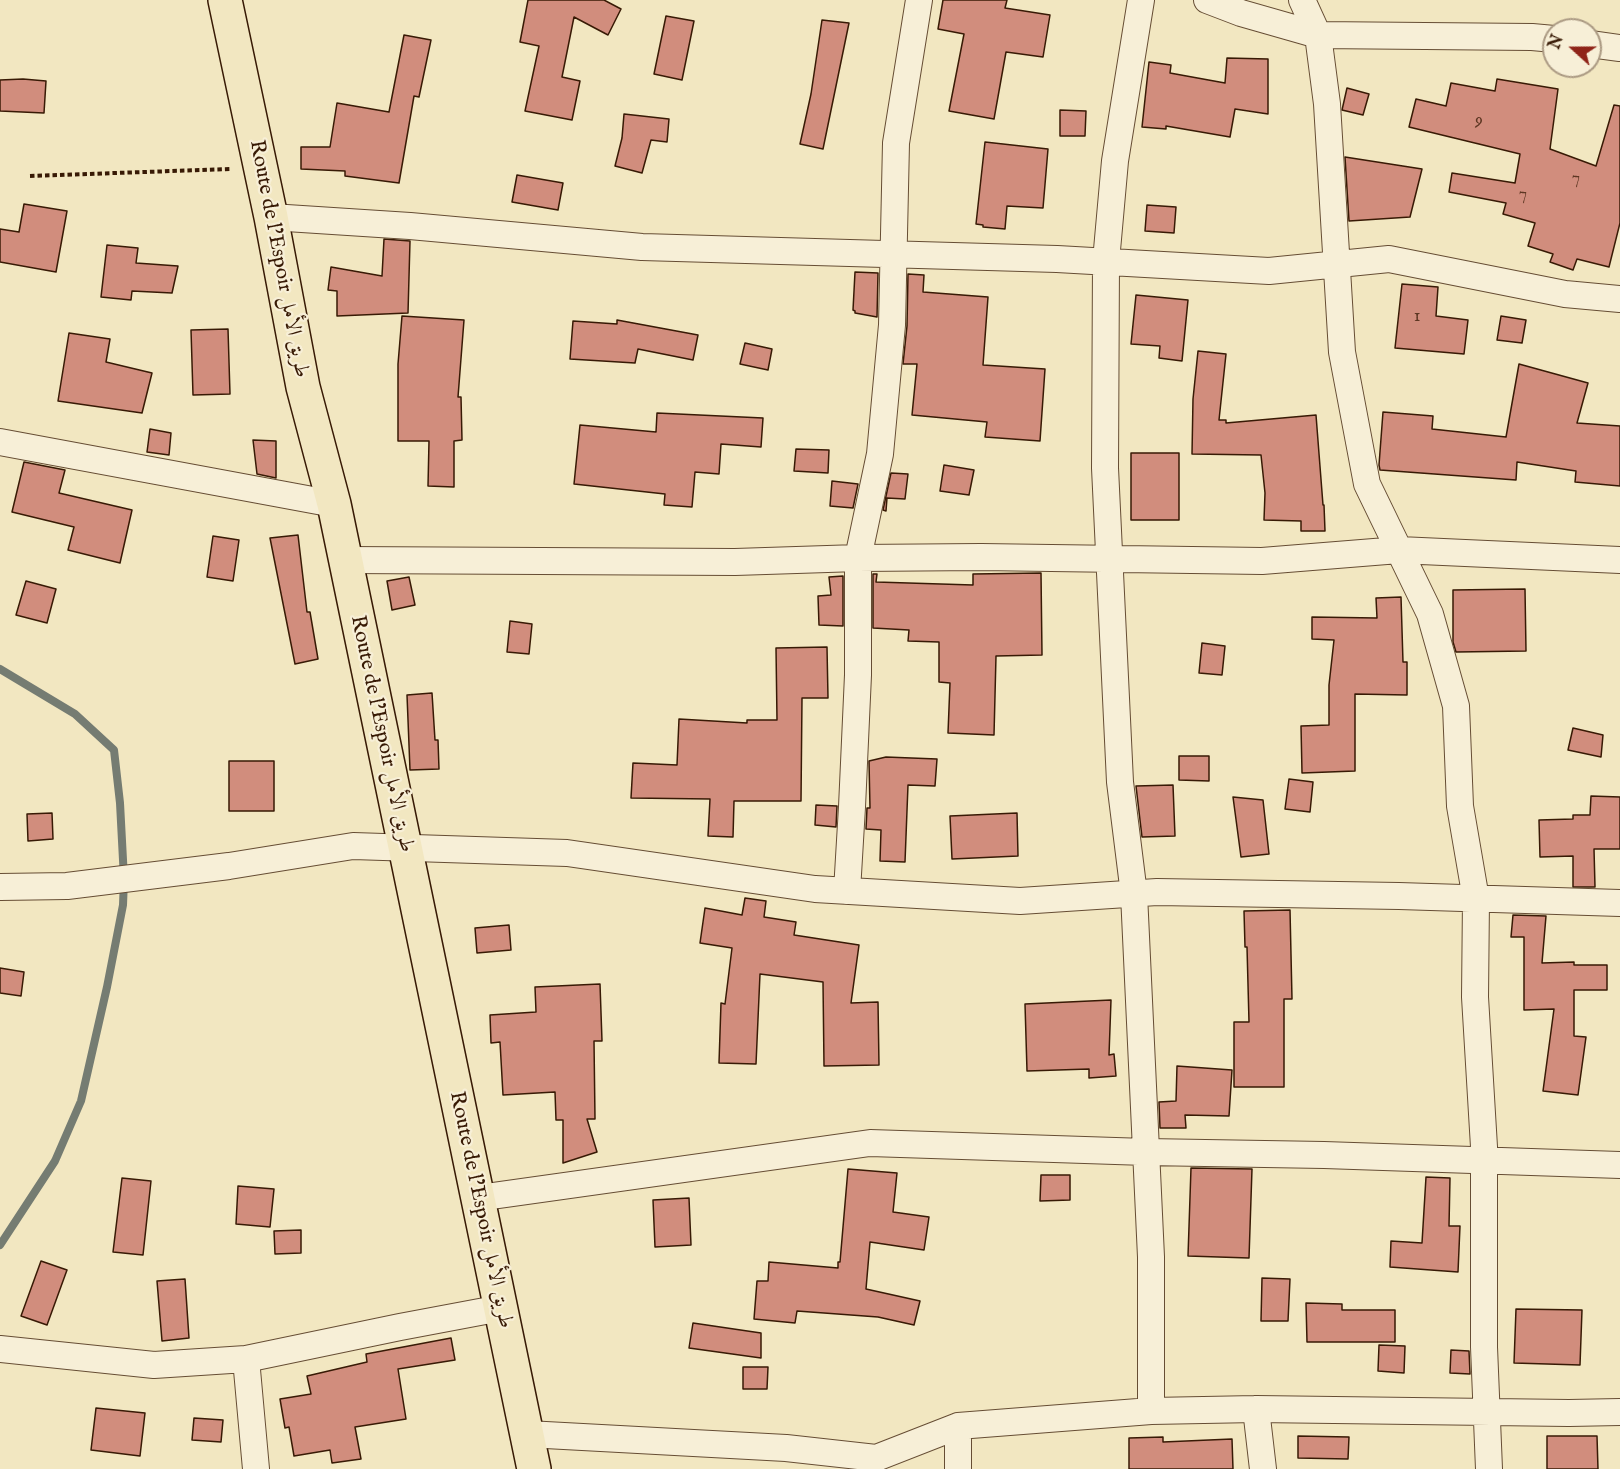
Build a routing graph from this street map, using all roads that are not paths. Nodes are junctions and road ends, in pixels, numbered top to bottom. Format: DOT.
graph roads {
  1 [pos="225,0"];
  2 [pos="919,0"];
  3 [pos="1141,0"];
  4 [pos="1207,0"];
  5 [pos="1302,0"];
  6 [pos="1318,35"];
  7 [pos="1542,37"];
  8 [pos="1602,46"];
  9 [pos="1620,48"];
  10 [pos="271,218"];
  11 [pos="895,253"];
  12 [pos="1106,261"];
  13 [pos="1336,265"];
  14 [pos="1620,299"];
  15 [pos="0,442"];
  16 [pos="334,504"];
  17 [pos="1399,550"];
  18 [pos="858,558"];
  19 [pos="1110,559"];
  20 [pos="345,560"];
  21 [pos="1620,560"];
  22 [pos="405,848"];
  23 [pos="0,888"];
  24 [pos="847,891"];
  25 [pos="1134,894"];
  26 [pos="1476,899"];
  27 [pos="1620,903"];
  28 [pos="1146,1152"];
  29 [pos="1484,1160"];
  30 [pos="1620,1165"];
  31 [pos="478,1198"];
  32 [pos="501,1308"];
  33 [pos="0,1349"];
  34 [pos="246,1359"];
  35 [pos="1256,1409"];
  36 [pos="1151,1411"];
  37 [pos="1486,1412"];
  38 [pos="1620,1412"];
  39 [pos="958,1426"];
  40 [pos="527,1434"];
  41 [pos="256,1469"];
  42 [pos="534,1469"];
  43 [pos="957,1469"];
  44 [pos="1263,1469"];
  45 [pos="1489,1469"];
  1 -- 10 [label="highway, Route de l’Espoir طريق الأمل"];
  2 -- 11 [label="street"];
  3 -- 12 [label="street"];
  4 -- 6 [label="street"];
  5 -- 6 [label="street"];
  6 -- 7 [label="street"];
  6 -- 13 [label="street"];
  8 -- 9 [label="street"];
  10 -- 11 [label="street"];
  10 -- 16 [label="highway, Route de l’Espoir طريق الأمل"];
  11 -- 12 [label="street"];
  11 -- 18 [label="street"];
  12 -- 13 [label="street"];
  12 -- 19 [label="street"];
  13 -- 14 [label="street"];
  13 -- 17 [label="street"];
  15 -- 16 [label="street"];
  16 -- 20 [label="highway, Route de l’Espoir طريق الأمل"];
  17 -- 19 [label="street"];
  17 -- 21 [label="street"];
  17 -- 26 [label="street"];
  18 -- 19 [label="street"];
  18 -- 20 [label="street"];
  18 -- 24 [label="street"];
  19 -- 25 [label="street"];
  20 -- 22 [label="highway, Route de l’Espoir طريق الأمل"];
  22 -- 23 [label="street"];
  22 -- 24 [label="street"];
  22 -- 31 [label="highway, Route de l’Espoir طريق الأمل"];
  24 -- 25 [label="street"];
  25 -- 26 [label="street"];
  25 -- 28 [label="street"];
  26 -- 27 [label="street"];
  26 -- 29 [label="street"];
  28 -- 29 [label="street"];
  28 -- 31 [label="street"];
  28 -- 36 [label="street"];
  29 -- 30 [label="street"];
  29 -- 37 [label="street"];
  31 -- 32 [label="highway, Route de l’Espoir طريق الأمل"];
  32 -- 34 [label="street"];
  32 -- 40 [label="highway, Route de l’Espoir طريق الأمل"];
  33 -- 34 [label="street"];
  34 -- 41 [label="street"];
  35 -- 36 [label="street"];
  35 -- 37 [label="street"];
  35 -- 44 [label="street"];
  36 -- 39 [label="street"];
  37 -- 38 [label="street"];
  37 -- 45 [label="street"];
  39 -- 40 [label="street"];
  39 -- 43 [label="street"];
  40 -- 42 [label="highway, Route de l’Espoir طريق الأمل"];
}
